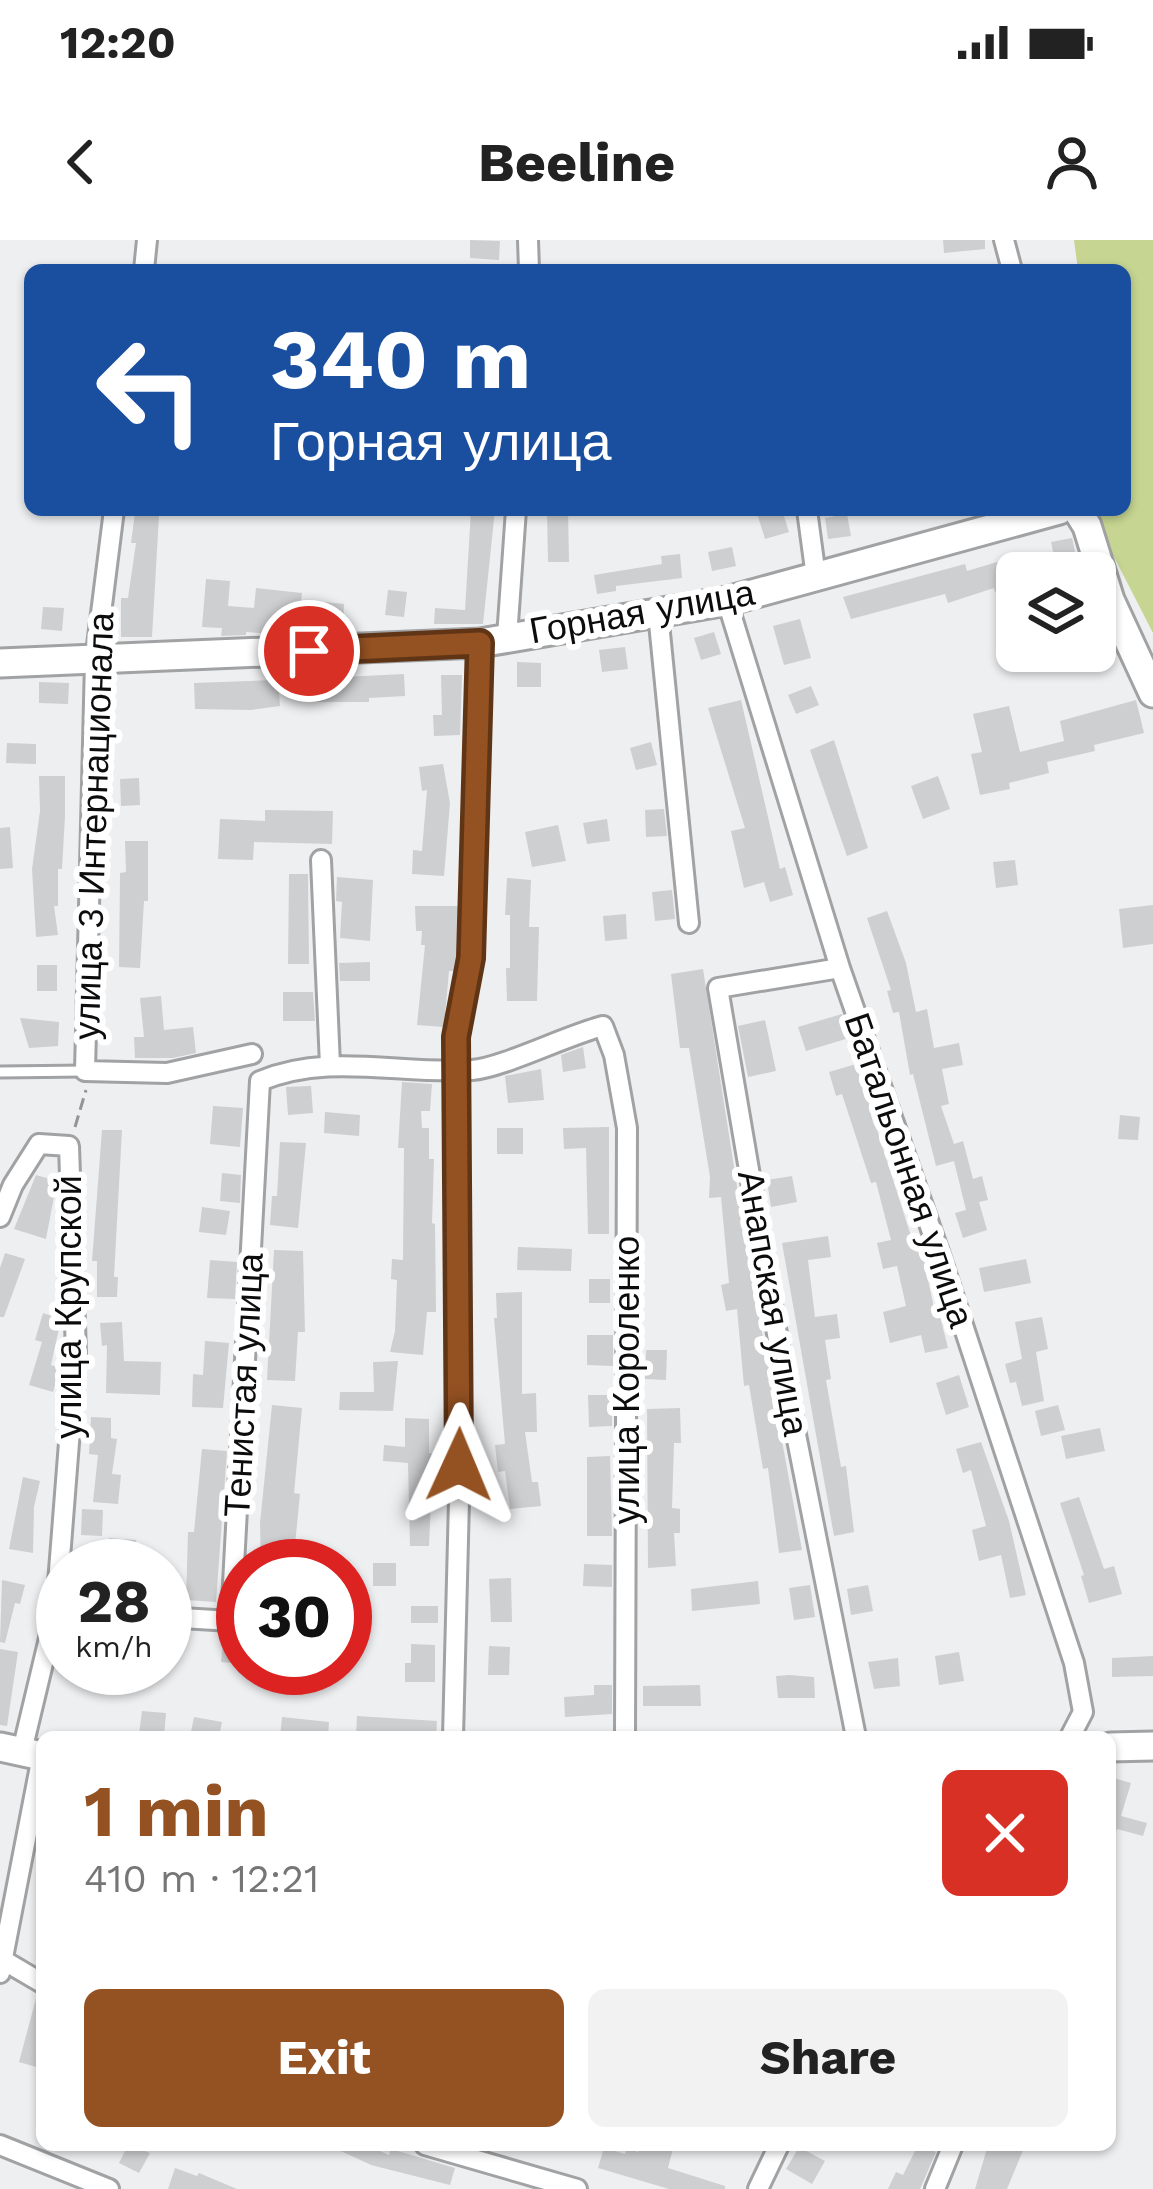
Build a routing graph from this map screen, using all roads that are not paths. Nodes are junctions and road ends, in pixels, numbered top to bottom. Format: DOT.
graph roads {
  1 [pos="113,516"];
  2 [pos="515,516"];
  3 [pos="807,516"];
  4 [pos="1037,516"];
  5 [pos="1081,516"];
  6 [pos="816,577"];
  7 [pos="727,601"];
  8 [pos="658,613"];
  9 [pos="493,640"];
  10 [pos="95,661"];
  11 [pos="0,663"];
  12 [pos="1153,693"];
  13 [pos="321,860"];
  14 [pos="689,923"];
  15 [pos="839,968"];
  16 [pos="252,1054"];
  17 [pos="330,1065"];
  18 [pos="458,1069"];
  19 [pos="0,1072"];
  20 [pos="88,1072"];
  21 [pos="4,1194"];
  22 [pos="0,1217"];
  23 [pos="64,1539"];
  24 [pos="192,1619"];
  25 [pos="39,1695"];
  26 [pos="453,1731"];
  27 [pos="625,1731"];
  28 [pos="855,1731"];
  29 [pos="1073,1731"];
  30 [pos="1153,1745"];
  31 [pos="1116,1747"];
  32 [pos="26,1752"];
  33 [pos="6,1919"];
  34 [pos="2,1966"];
  35 [pos="36,1980"];
  36 [pos="0,2145"];
  37 [pos="446,2151"];
  38 [pos="776,2151"];
  39 [pos="951,2151"];
  40 [pos="109,2189"];
  41 [pos="577,2189"];
  42 [pos="758,2189"];
  43 [pos="935,2189"];
  1 -- 10 [label="street, улица 3 Интернационала"];
  2 -- 9 [label="street"];
  3 -- 6 [label="street"];
  4 -- 6 [label="main road, Горная улица"];
  5 -- 12 [label="main road"];
  6 -- 7 [label="main road, Горная улица"];
  7 -- 8 [label="main road, Горная улица"];
  7 -- 15 [label="street, Батальонная улица"];
  8 -- 9 [label="main road, Горная улица"];
  8 -- 14 [label="street"];
  9 -- 10 [label="main road, Горная улица"];
  9 -- 18 [label="street"];
  10 -- 11 [label="main road, Горная улица"];
  10 -- 20 [label="street, улица 3 Интернационала"];
  13 -- 17 [label="street"];
  15 -- 28 [label="street, Анапская улица"];
  15 -- 29 [label="street, Батальонная улица"];
  16 -- 20 [label="street"];
  17 -- 18 [label="street"];
  17 -- 24 [label="street, Тенистая улица"];
  18 -- 26 [label="street"];
  18 -- 27 [label="street, улица Короленко"];
  19 -- 20 [label="lane"];
  21 -- 22 [label="street"];
  21 -- 23 [label="street, улица Крупской"];
  25 -- 32 [label="street, улица Крупской"];
  30 -- 31 [label="main road"];
  32 -- 33 [label="street, улица Крупской"];
  33 -- 34 [label="street, улица Крупской"];
  34 -- 35 [label="street"];
  36 -- 40 [label="street"];
  37 -- 41 [label="street"];
  38 -- 42 [label="street"];
  39 -- 43 [label="street"];
}
